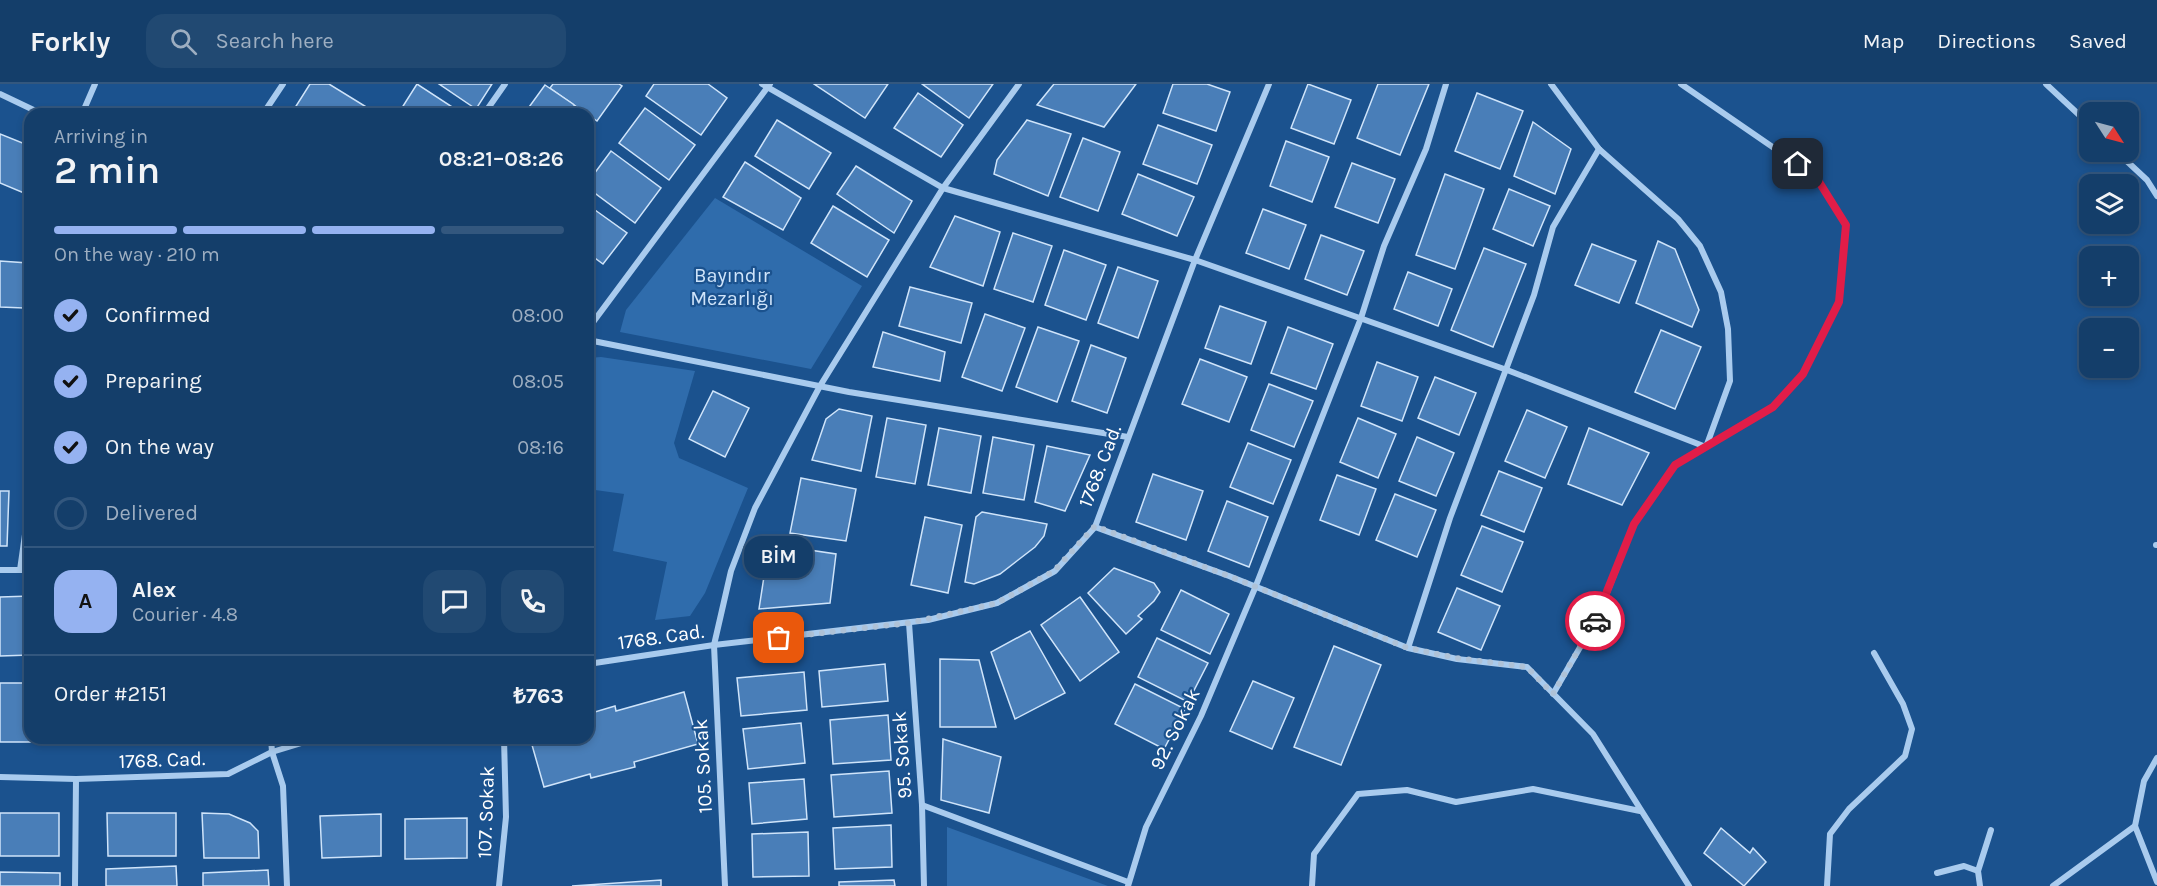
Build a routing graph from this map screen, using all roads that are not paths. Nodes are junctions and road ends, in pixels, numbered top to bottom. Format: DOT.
graph roads {
  1 [pos="95,84"];
  2 [pos="283,84"];
  3 [pos="506,84"];
  4 [pos="1020,84"];
  5 [pos="1269,84"];
  6 [pos="1446,84"];
  7 [pos="1551,84"];
  8 [pos="1681,84"];
  9 [pos="2046,84"];
  10 [pos="766,85"];
  11 [pos="0,94"];
  12 [pos="29,108"];
  13 [pos="85,108"];
  14 [pos="267,108"];
  15 [pos="488,108"];
  16 [pos="2079,115"];
  17 [pos="1599,149"];
  18 [pos="2128,162"];
  19 [pos="943,188"];
  20 [pos="2157,196"];
  21 [pos="1196,260"];
  22 [pos="1361,318"];
  23 [pos="594,321"];
  24 [pos="594,341"];
  25 [pos="1507,370"];
  26 [pos="820,386"];
  27 [pos="1128,437"];
  28 [pos="1706,447"];
  29 [pos="1095,526"];
  30 [pos="24,542"];
  31 [pos="0,570"];
  32 [pos="20,570"];
  33 [pos="24,570"];
  34 [pos="1256,588"];
  35 [pos="909,623"];
  36 [pos="714,645"];
  37 [pos="1408,648"];
  38 [pos="1874,653"];
  39 [pos="594,663"];
  40 [pos="1553,694"];
  41 [pos="271,744"];
  42 [pos="298,744"];
  43 [pos="504,744"];
  44 [pos="272,752"];
  45 [pos="2157,758"];
  46 [pos="0,777"];
  47 [pos="76,779"];
  48 [pos="922,805"];
  49 [pos="1640,811"];
  50 [pos="2135,826"];
  51 [pos="1991,830"];
  52 [pos="1978,872"];
  53 [pos="1937,873"];
  54 [pos="2157,882"];
  55 [pos="1128,884"];
  56 [pos="75,886"];
  57 [pos="287,886"];
  58 [pos="499,886"];
  59 [pos="725,886"];
  60 [pos="924,886"];
  61 [pos="1312,886"];
  62 [pos="1689,886"];
  63 [pos="1827,886"];
  64 [pos="1980,886"];
  65 [pos="2053,886"];
  1 -- 13 [label="street"];
  2 -- 14 [label="street"];
  3 -- 15 [label="street"];
  4 -- 19 [label="street, 105. Sokak"];
  5 -- 21 [label="street, 1768. Cad."];
  6 -- 22 [label="street, 92. Sokak"];
  7 -- 17 [label="street"];
  8 -- 28 [label="street"];
  9 -- 16 [label="street"];
  10 -- 19 [label="street"];
  10 -- 23 [label="street"];
  11 -- 12 [label="street"];
  17 -- 25 [label="street"];
  17 -- 28 [label="street"];
  18 -- 20 [label="street"];
  19 -- 21 [label="street"];
  19 -- 26 [label="street, 105. Sokak"];
  21 -- 22 [label="street"];
  21 -- 27 [label="street, 1768. Cad."];
  22 -- 25 [label="street"];
  22 -- 34 [label="street, 92. Sokak"];
  24 -- 26 [label="street"];
  25 -- 28 [label="street"];
  25 -- 37 [label="street"];
  26 -- 27 [label="street"];
  26 -- 36 [label="street, 105. Sokak"];
  27 -- 29 [label="street, 1768. Cad."];
  28 -- 40 [label="street"];
  29 -- 34 [label="street"];
  29 -- 35 [label="street, 1768. Cad."];
  30 -- 32 [label="street"];
  31 -- 32 [label="street"];
  32 -- 33 [label="street"];
  34 -- 37 [label="street"];
  34 -- 55 [label="street, 92. Sokak"];
  35 -- 36 [label="street, 1768. Cad."];
  35 -- 48 [label="street, 95. Sokak"];
  36 -- 39 [label="street, 1768. Cad."];
  36 -- 59 [label="street, 105. Sokak"];
  37 -- 40 [label="street"];
  38 -- 63 [label="street"];
  40 -- 49 [label="street"];
  41 -- 44 [label="street"];
  42 -- 44 [label="street, 1768. Cad."];
  43 -- 58 [label="street, 107. Sokak"];
  44 -- 47 [label="street, 1768. Cad."];
  44 -- 57 [label="street"];
  45 -- 50 [label="street"];
  46 -- 47 [label="street, 1768. Cad."];
  47 -- 56 [label="street"];
  48 -- 55 [label="street"];
  48 -- 60 [label="street, 95. Sokak"];
  49 -- 61 [label="street"];
  49 -- 62 [label="street"];
  50 -- 54 [label="street"];
  50 -- 65 [label="street"];
  51 -- 52 [label="street"];
  52 -- 53 [label="street"];
  52 -- 64 [label="street"];
}
